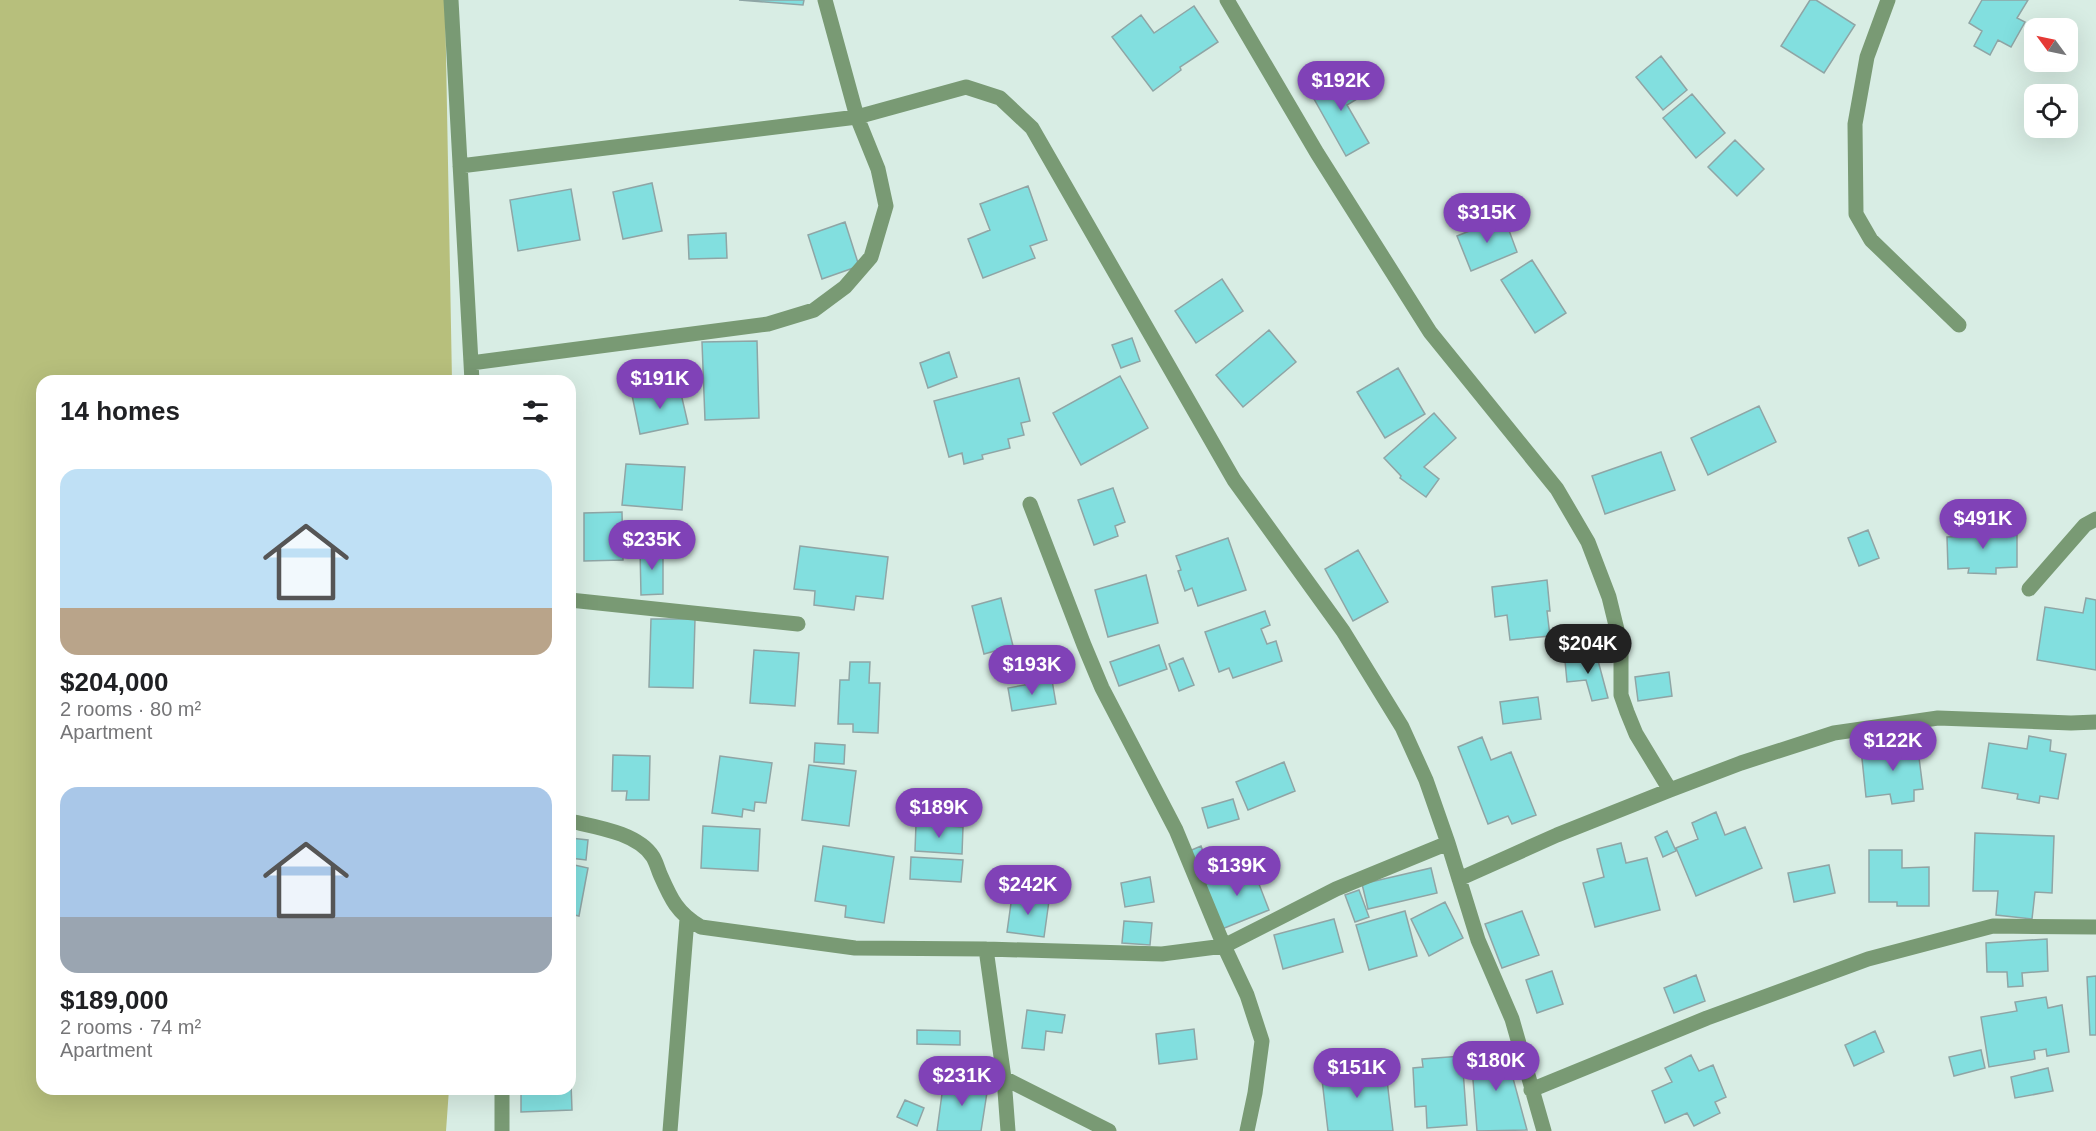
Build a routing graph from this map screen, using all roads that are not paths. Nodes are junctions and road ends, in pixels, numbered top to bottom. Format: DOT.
graph roads {
  1 [pos="451,0"];
  2 [pos="825,0"];
  3 [pos="1227,0"];
  4 [pos="1888,0"];
  5 [pos="857,117"];
  6 [pos="460,166"];
  7 [pos="1959,325"];
  8 [pos="471,363"];
  9 [pos="472,375"];
  10 [pos="1030,504"];
  11 [pos="2096,519"];
  12 [pos="2029,589"];
  13 [pos="576,601"];
  14 [pos="798,624"];
  15 [pos="2096,722"];
  16 [pos="1670,790"];
  17 [pos="576,822"];
  18 [pos="1448,843"];
  19 [pos="1459,879"];
  20 [pos="687,919"];
  21 [pos="2096,927"];
  22 [pos="1224,946"];
  23 [pos="986,949"];
  24 [pos="1004,1078"];
  25 [pos="1531,1090"];
  26 [pos="501,1095"];
  27 [pos="502,1131"];
  28 [pos="670,1131"];
  29 [pos="1008,1131"];
  30 [pos="1109,1131"];
  31 [pos="1247,1131"];
  32 [pos="1544,1131"];
  1 -- 6 [label="street"];
  2 -- 5 [label="street"];
  3 -- 16 [label="street"];
  4 -- 7 [label="street"];
  5 -- 6 [label="street"];
  5 -- 8 [label="street"];
  5 -- 18 [label="street"];
  6 -- 8 [label="street"];
  8 -- 9 [label="street"];
  10 -- 22 [label="street"];
  11 -- 12 [label="street"];
  13 -- 14 [label="street"];
  15 -- 16 [label="street"];
  16 -- 19 [label="street"];
  17 -- 20 [label="street"];
  18 -- 19 [label="street"];
  18 -- 22 [label="street"];
  19 -- 25 [label="street"];
  20 -- 23 [label="street"];
  20 -- 28 [label="street"];
  21 -- 25 [label="street"];
  22 -- 23 [label="street"];
  22 -- 31 [label="street"];
  23 -- 24 [label="street"];
  24 -- 29 [label="street"];
  24 -- 30 [label="street"];
  25 -- 32 [label="street"];
  26 -- 27 [label="street"];
}
